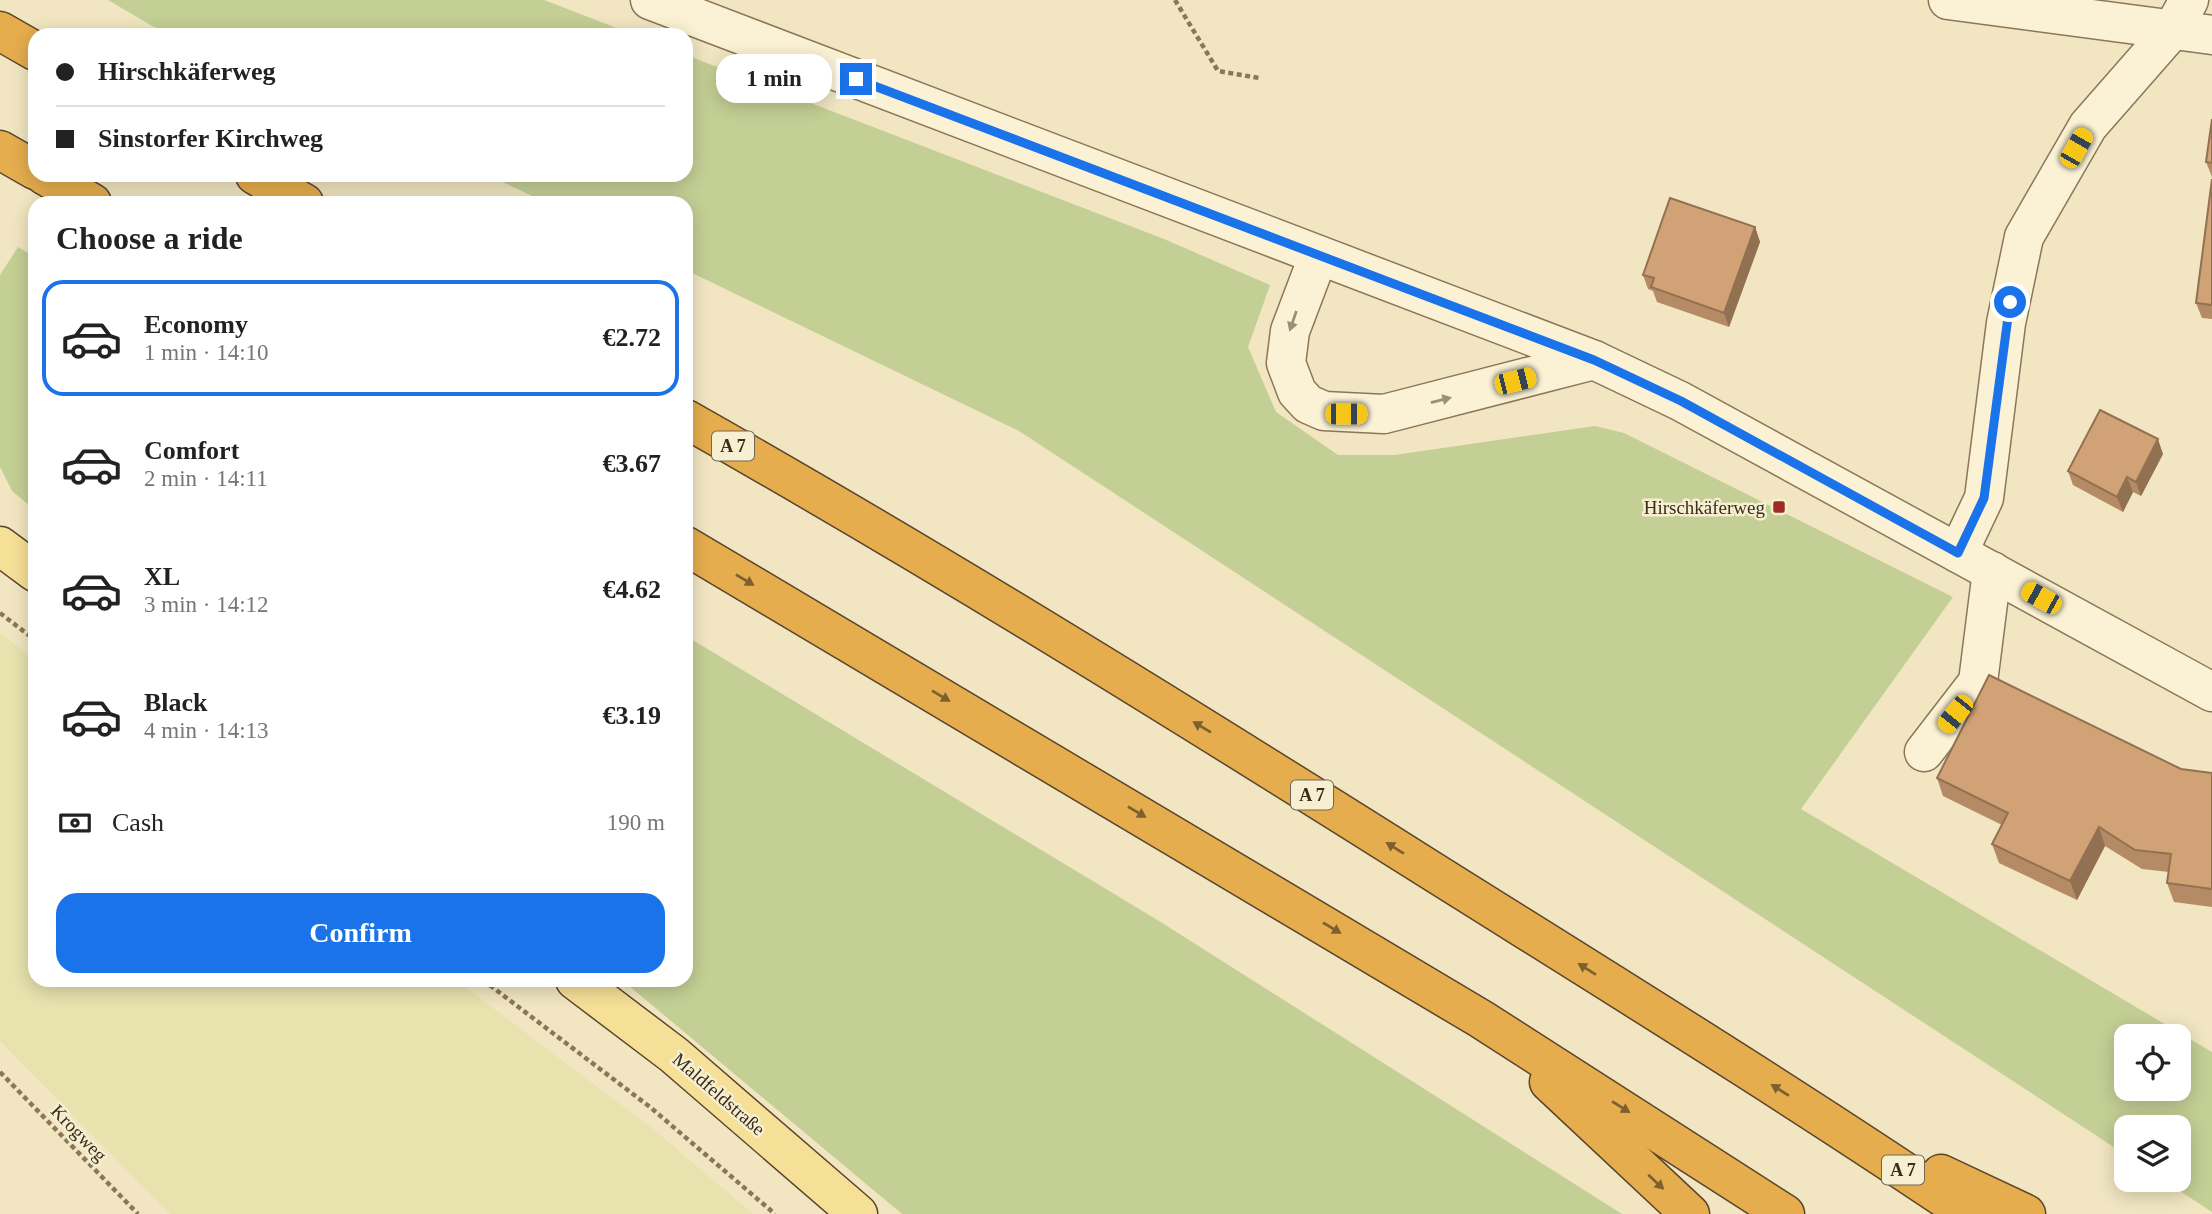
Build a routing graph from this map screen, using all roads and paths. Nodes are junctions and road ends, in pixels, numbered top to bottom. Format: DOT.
graph roads {
  1 [pos="650,0"];
  2 [pos="1175,0"];
  3 [pos="1948,0"];
  4 [pos="2181,15"];
  5 [pos="0,31"];
  6 [pos="2212,35"];
  7 [pos="28,47"];
  8 [pos="1259,78"];
  9 [pos="55,182"];
  10 [pos="267,182"];
  11 [pos="80,196"];
  12 [pos="292,196"];
  13 [pos="1318,257"];
  14 [pos="1594,360"];
  15 [pos="693,423"];
  16 [pos="0,546"];
  17 [pos="693,550"];
  18 [pos="1958,553"];
  19 [pos="28,567"];
  20 [pos="1992,571"];
  21 [pos="0,613"];
  22 [pos="28,635"];
  23 [pos="2212,692"];
  24 [pos="1924,752"];
  25 [pos="492,987"];
  26 [pos="584,987"];
  27 [pos="1480,1019"];
  28 [pos="0,1072"];
  29 [pos="1838,1126"];
  30 [pos="138,1214"];
  31 [pos="775,1214"];
  32 [pos="858,1214"];
  33 [pos="1690,1214"];
  34 [pos="1785,1214"];
  35 [pos="1968,1214"];
  36 [pos="2026,1214"];
  1 -- 13 [label="street"];
  2 -- 8 [label="path"];
  3 -- 4 [label="street"];
  4 -- 6 [label="street"];
  4 -- 18 [label="street"];
  5 -- 7 [label="highway"];
  9 -- 11 [label="highway"];
  10 -- 12 [label="highway"];
  13 -- 14 [label="street"];
  13 -- 14 [label="street, one-way"];
  14 -- 18 [label="street"];
  29 -- 15 [label="highway, A 7, one-way"];
  16 -- 19 [label="main road"];
  17 -- 27 [label="highway, one-way"];
  18 -- 20 [label="street"];
  20 -- 23 [label="street"];
  20 -- 24 [label="street"];
  21 -- 22 [label="path"];
  25 -- 31 [label="path"];
  26 -- 32 [label="main road, Maldfeldstraße"];
  27 -- 33 [label="highway, one-way"];
  27 -- 34 [label="highway, one-way"];
  28 -- 30 [label="path, Krogweg"];
  29 -- 35 [label="highway, A 7"];
  29 -- 36 [label="highway"];
}
